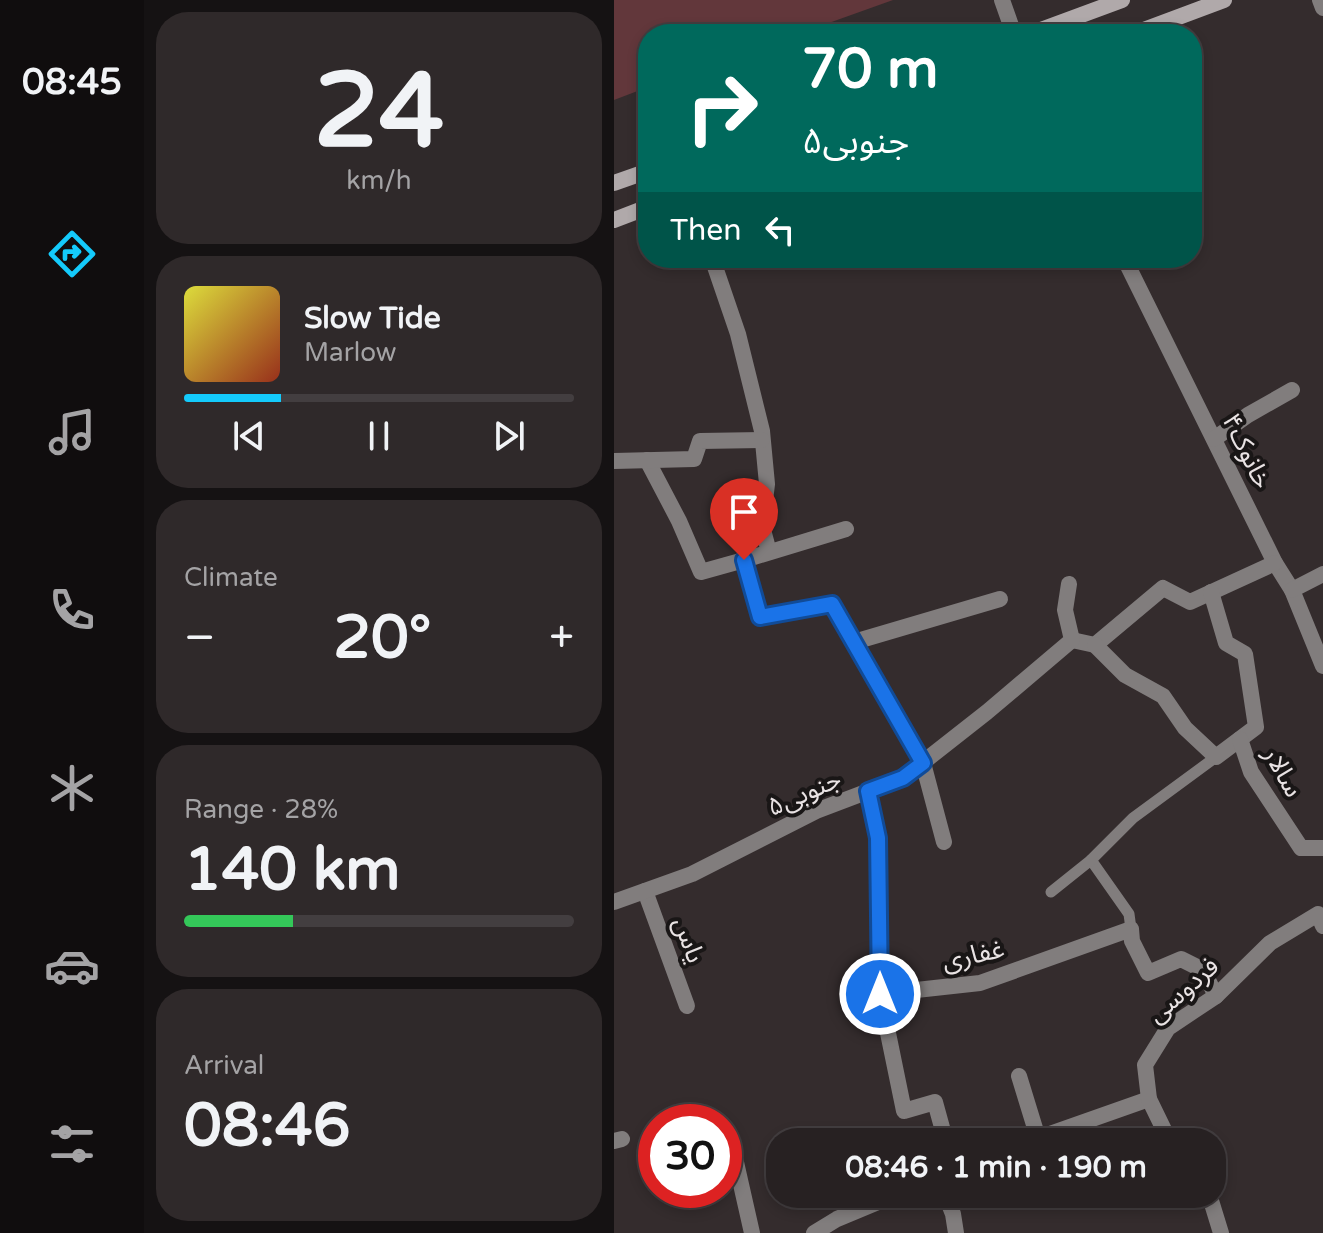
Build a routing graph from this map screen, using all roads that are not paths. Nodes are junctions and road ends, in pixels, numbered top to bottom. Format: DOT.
graph roads {
  1 [pos="1002,0"];
  2 [pos="1122,0"];
  3 [pos="1224,0"];
  4 [pos="1320,0"];
  5 [pos="1323,8"];
  6 [pos="1010,24"];
  7 [pos="1057,24"];
  8 [pos="1160,24"];
  9 [pos="638,175"];
  10 [pos="614,183"];
  11 [pos="638,211"];
  12 [pos="614,220"];
  13 [pos="715,268"];
  14 [pos="1129,268"];
  15 [pos="1292,390"];
  16 [pos="1214,439"];
  17 [pos="762,440"];
  18 [pos="647,460"];
  19 [pos="614,461"];
  20 [pos="846,529"];
  21 [pos="769,552"];
  22 [pos="744,560"];
  23 [pos="1275,563"];
  24 [pos="1323,574"];
  25 [pos="1069,584"];
  26 [pos="1292,590"];
  27 [pos="1211,592"];
  28 [pos="1000,599"];
  29 [pos="1072,640"];
  30 [pos="854,642"];
  31 [pos="1095,645"];
  32 [pos="1323,666"];
  33 [pos="1240,739"];
  34 [pos="1216,757"];
  35 [pos="923,763"];
  36 [pos="868,791"];
  37 [pos="944,842"];
  38 [pos="1323,848"];
  39 [pos="1091,860"];
  40 [pos="645,891"];
  41 [pos="1051,892"];
  42 [pos="614,902"];
  43 [pos="1323,926"];
  44 [pos="1131,929"];
  45 [pos="880,994"];
  46 [pos="1216,996"];
  47 [pos="687,1006"];
  48 [pos="1019,1076"];
  49 [pos="1149,1099"];
  50 [pos="942,1128"];
  51 [pos="1030,1128"];
  52 [pos="1066,1128"];
  53 [pos="1163,1128"];
  54 [pos="742,1189"];
  55 [pos="863,1208"];
  56 [pos="951,1208"];
  57 [pos="1213,1208"];
  58 [pos="752,1233"];
  59 [pos="814,1233"];
  60 [pos="956,1233"];
  61 [pos="1221,1233"];
  1 -- 6 [label="street"];
  2 -- 7 [label="main road"];
  3 -- 8 [label="main road"];
  4 -- 5 [label="street"];
  9 -- 10 [label="main road"];
  11 -- 12 [label="main road"];
  13 -- 17 [label="street"];
  14 -- 16 [label="street, خانوک۴"];
  15 -- 16 [label="street"];
  16 -- 23 [label="street, خانوک۴"];
  17 -- 18 [label="street"];
  17 -- 21 [label="street"];
  18 -- 19 [label="street"];
  18 -- 22 [label="street"];
  20 -- 21 [label="street"];
  21 -- 22 [label="street"];
  22 -- 30 [label="street"];
  23 -- 26 [label="street, خانوک۴"];
  23 -- 27 [label="street"];
  24 -- 26 [label="street"];
  25 -- 29 [label="street"];
  26 -- 32 [label="street, خانوک۴"];
  27 -- 31 [label="street"];
  27 -- 33 [label="street"];
  28 -- 30 [label="street"];
  29 -- 31 [label="street"];
  29 -- 35 [label="street, جنوبی۵"];
  30 -- 35 [label="street"];
  31 -- 34 [label="street"];
  33 -- 34 [label="street"];
  33 -- 38 [label="street, سالار"];
  34 -- 39 [label="lane"];
  35 -- 36 [label="street, جنوبی۵"];
  35 -- 37 [label="street"];
  36 -- 40 [label="street, جنوبی۵"];
  36 -- 45 [label="street"];
  39 -- 41 [label="lane"];
  39 -- 44 [label="lane"];
  40 -- 42 [label="street, جنوبی۵"];
  40 -- 47 [label="street, یاس"];
  43 -- 46 [label="street, فردوسی"];
  44 -- 45 [label="street, غفاری"];
  44 -- 46 [label="street"];
  45 -- 50 [label="street"];
  46 -- 49 [label="street, فردوسی"];
  48 -- 51 [label="street"];
  49 -- 52 [label="street"];
  49 -- 53 [label="street, فردوسی"];
  54 -- 58 [label="street"];
  55 -- 59 [label="street"];
  56 -- 60 [label="street"];
  57 -- 61 [label="street"];
}
